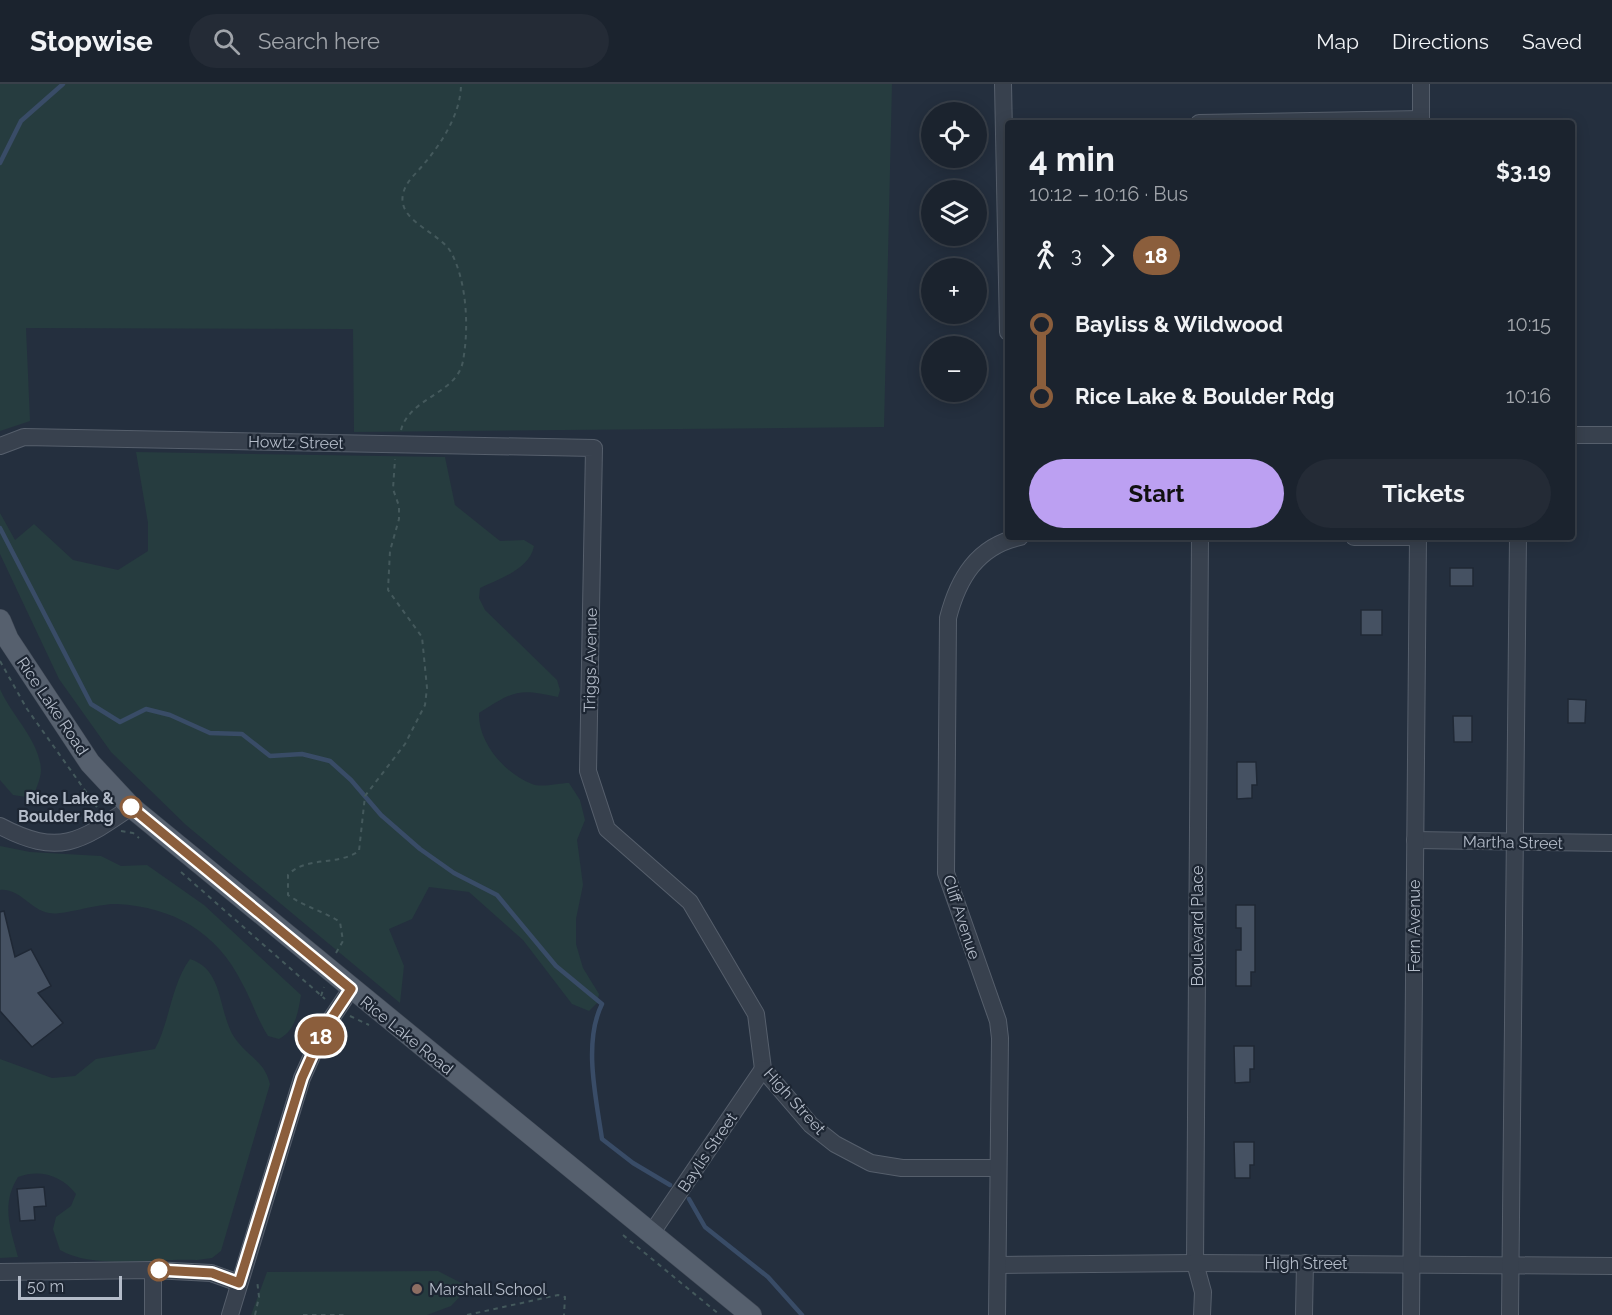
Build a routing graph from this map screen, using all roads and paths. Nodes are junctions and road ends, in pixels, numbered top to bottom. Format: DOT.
graph roads {
  1 [pos="461,84"];
  2 [pos="1003,84"];
  3 [pos="1421,84"];
  4 [pos="1006,120"];
  5 [pos="1421,120"];
  6 [pos="1575,435"];
  7 [pos="1612,435"];
  8 [pos="398,444"];
  9 [pos="0,447"];
  10 [pos="594,448"];
  11 [pos="1010,540"];
  12 [pos="1200,540"];
  13 [pos="1418,540"];
  14 [pos="1518,540"];
  15 [pos="0,620"];
  16 [pos="0,661"];
  17 [pos="93,804"];
  18 [pos="131,807"];
  19 [pos="0,826"];
  20 [pos="123,833"];
  21 [pos="141,839"];
  22 [pos="1414,840"];
  23 [pos="1517,843"];
  24 [pos="1612,843"];
  25 [pos="638,855"];
  26 [pos="174,867"];
  27 [pos="336,953"];
  28 [pos="351,989"];
  29 [pos="321,996"];
  30 [pos="763,1069"];
  31 [pos="998,1168"];
  32 [pos="651,1234"];
  33 [pos="1195,1263"];
  34 [pos="1305,1263"];
  35 [pos="1412,1263"];
  36 [pos="1511,1264"];
  37 [pos="999,1265"];
  38 [pos="1612,1266"];
  39 [pos="153,1270"];
  40 [pos="0,1272"];
  41 [pos="241,1275"];
  42 [pos="153,1315"];
  43 [pos="230,1315"];
  44 [pos="255,1315"];
  45 [pos="303,1315"];
  46 [pos="348,1315"];
  47 [pos="467,1315"];
  48 [pos="564,1315"];
  49 [pos="751,1315"];
  50 [pos="997,1315"];
  51 [pos="1202,1315"];
  52 [pos="1304,1315"];
  53 [pos="1411,1315"];
  54 [pos="1510,1315"];
  1 -- 8 [label="path"];
  2 -- 4 [label="street"];
  3 -- 5 [label="street"];
  6 -- 7 [label="street"];
  8 -- 9 [label="street, Howtz Street"];
  8 -- 10 [label="street, Howtz Street"];
  8 -- 27 [label="path"];
  10 -- 25 [label="street, Triggs Avenue"];
  11 -- 31 [label="street, Cliff Avenue"];
  12 -- 33 [label="street, Boulevard Place"];
  13 -- 22 [label="street, Fern Avenue"];
  14 -- 23 [label="street"];
  15 -- 18 [label="main road, Rice Lake Road"];
  16 -- 17 [label="path"];
  18 -- 19 [label="street"];
  18 -- 28 [label="main road, Rice Lake Road"];
  20 -- 21 [label="path"];
  22 -- 23 [label="street, Martha Street"];
  22 -- 35 [label="street, Fern Avenue"];
  23 -- 24 [label="street, Martha Street"];
  23 -- 36 [label="street"];
  25 -- 30 [label="street, High Street"];
  26 -- 29 [label="path"];
  28 -- 32 [label="main road, Rice Lake Road"];
  28 -- 41 [label="street"];
  30 -- 31 [label="street, High Street"];
  30 -- 32 [label="street, Baylis Street"];
  31 -- 37 [label="street, Cliff Avenue"];
  32 -- 49 [label="main road, Rice Lake Road"];
  33 -- 34 [label="street, High Street"];
  33 -- 37 [label="street, High Street"];
  33 -- 51 [label="street, Boulevard Place"];
  34 -- 35 [label="street, High Street"];
  34 -- 52 [label="street"];
  35 -- 36 [label="street, High Street"];
  35 -- 53 [label="street, Fern Avenue"];
  36 -- 38 [label="street, High Street"];
  36 -- 54 [label="street"];
  37 -- 50 [label="street, Cliff Avenue"];
  39 -- 40 [label="street"];
  39 -- 41 [label="street"];
  39 -- 42 [label="street"];
  41 -- 43 [label="street"];
  41 -- 44 [label="path"];
  45 -- 46 [label="path"];
  47 -- 48 [label="path"];
}
